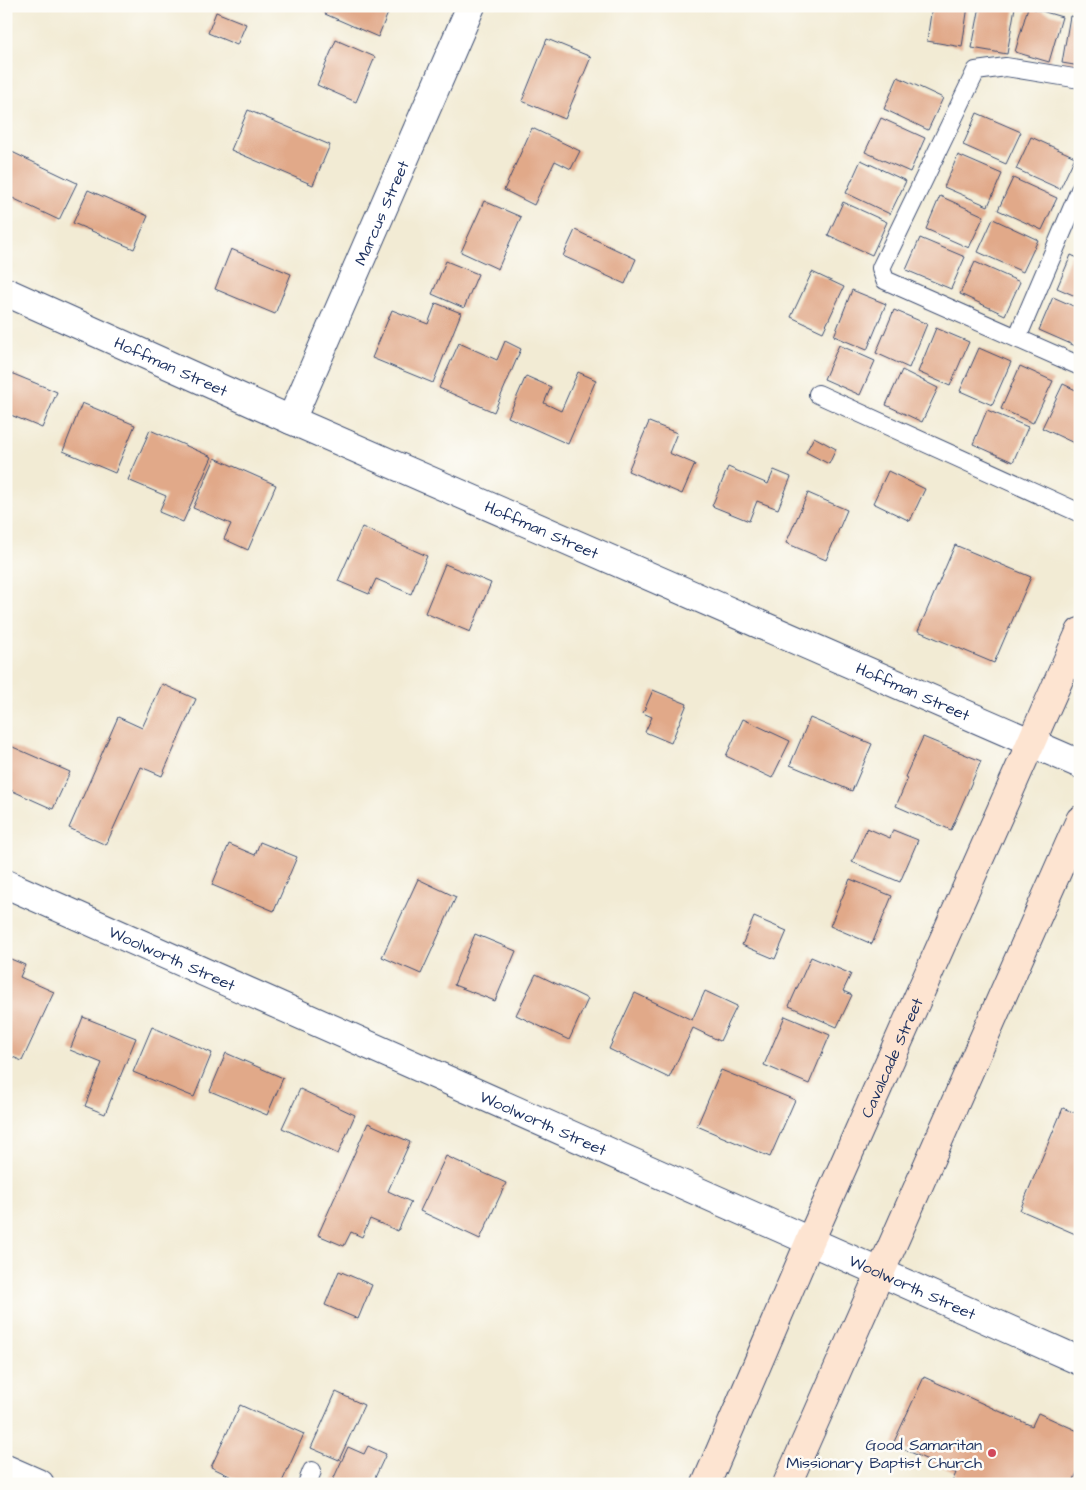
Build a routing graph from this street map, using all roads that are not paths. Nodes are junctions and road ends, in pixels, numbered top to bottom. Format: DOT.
graph roads {
  1 [pos="471,6"];
  2 [pos="1080,79"];
  3 [pos="1080,190"];
  4 [pos="6,292"];
  5 [pos="1017,338"];
  6 [pos="1080,366"];
  7 [pos="818,394"];
  8 [pos="291,420"];
  9 [pos="1080,513"];
  10 [pos="1080,632"];
  11 [pos="1031,743"];
  12 [pos="1080,764"];
  13 [pos="1080,820"];
  14 [pos="6,884"];
  15 [pos="810,1241"];
  16 [pos="881,1272"];
  17 [pos="1080,1360"];
  18 [pos="6,1469"];
  19 [pos="40,1484"];
  20 [pos="706,1484"];
  21 [pos="788,1484"];
  1 -- 8 [label="street, Marcus Street"];
  2 -- 5 [label="lane"];
  3 -- 5 [label="lane"];
  4 -- 8 [label="street, Hoffman Street"];
  5 -- 6 [label="lane"];
  7 -- 9 [label="lane"];
  8 -- 11 [label="street, Hoffman Street"];
  10 -- 11 [label="main road, Cavalcade Street"];
  11 -- 12 [label="street, Hoffman Street"];
  11 -- 15 [label="main road, Cavalcade Street"];
  13 -- 16 [label="main road"];
  14 -- 15 [label="street, Woolworth Street"];
  15 -- 16 [label="street, Woolworth Street"];
  15 -- 20 [label="main road, Cavalcade Street"];
  16 -- 17 [label="street, Woolworth Street"];
  16 -- 21 [label="main road"];
  18 -- 19 [label="street"];
}
